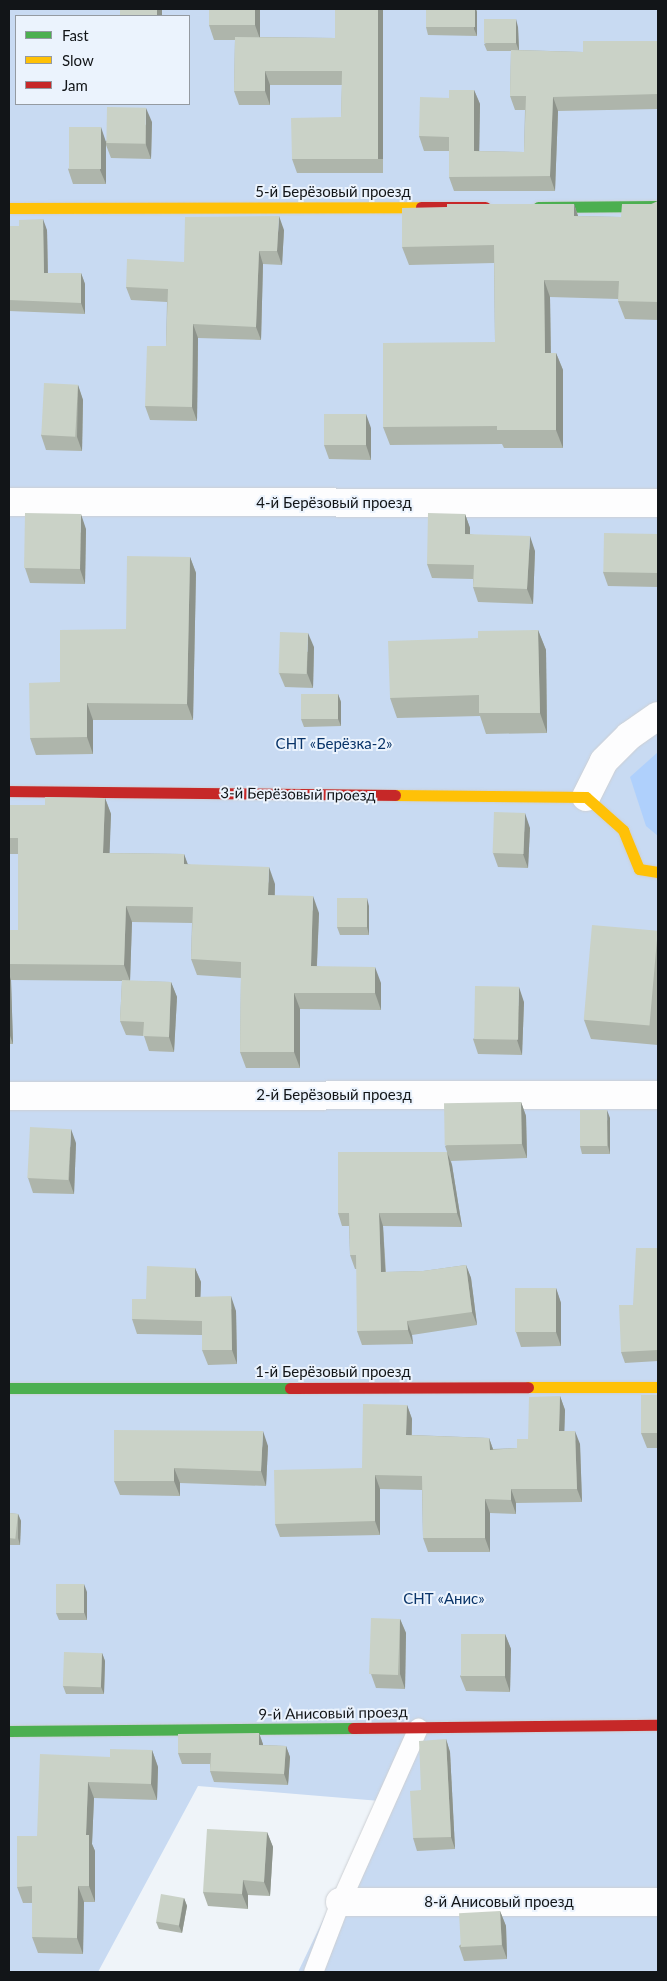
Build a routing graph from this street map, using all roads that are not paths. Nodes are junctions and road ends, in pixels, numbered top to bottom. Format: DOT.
graph roads {
  1 [pos="528,206"];
  2 [pos="658,206"];
  3 [pos="498,207"];
  4 [pos="9,208"];
  5 [pos="9,502"];
  6 [pos="658,503"];
  7 [pos="658,716"];
  8 [pos="9,791"];
  9 [pos="586,797"];
  10 [pos="658,872"];
  11 [pos="658,1095"];
  12 [pos="9,1096"];
  13 [pos="658,1387"];
  14 [pos="9,1388"];
  15 [pos="658,1725"];
  16 [pos="418,1728"];
  17 [pos="9,1731"];
  18 [pos="340,1902"];
  19 [pos="658,1902"];
  20 [pos="313,1972"];
  1 -- 2 [label="street"];
  3 -- 4 [label="street, 5-й Берёзовый проезд"];
  5 -- 6 [label="street, 4-й Берёзовый проезд"];
  7 -- 9 [label="street"];
  8 -- 9 [label="street, 3-й Берёзовый проезд"];
  9 -- 10 [label="street"];
  11 -- 12 [label="street, 2-й Берёзовый проезд"];
  13 -- 14 [label="street, 1-й Берёзовый проезд"];
  15 -- 16 [label="street, 9-й Анисовый проезд"];
  16 -- 17 [label="street, 9-й Анисовый проезд"];
  16 -- 18 [label="lane"];
  18 -- 19 [label="street, 8-й Анисовый проезд"];
  18 -- 20 [label="lane"];
}
